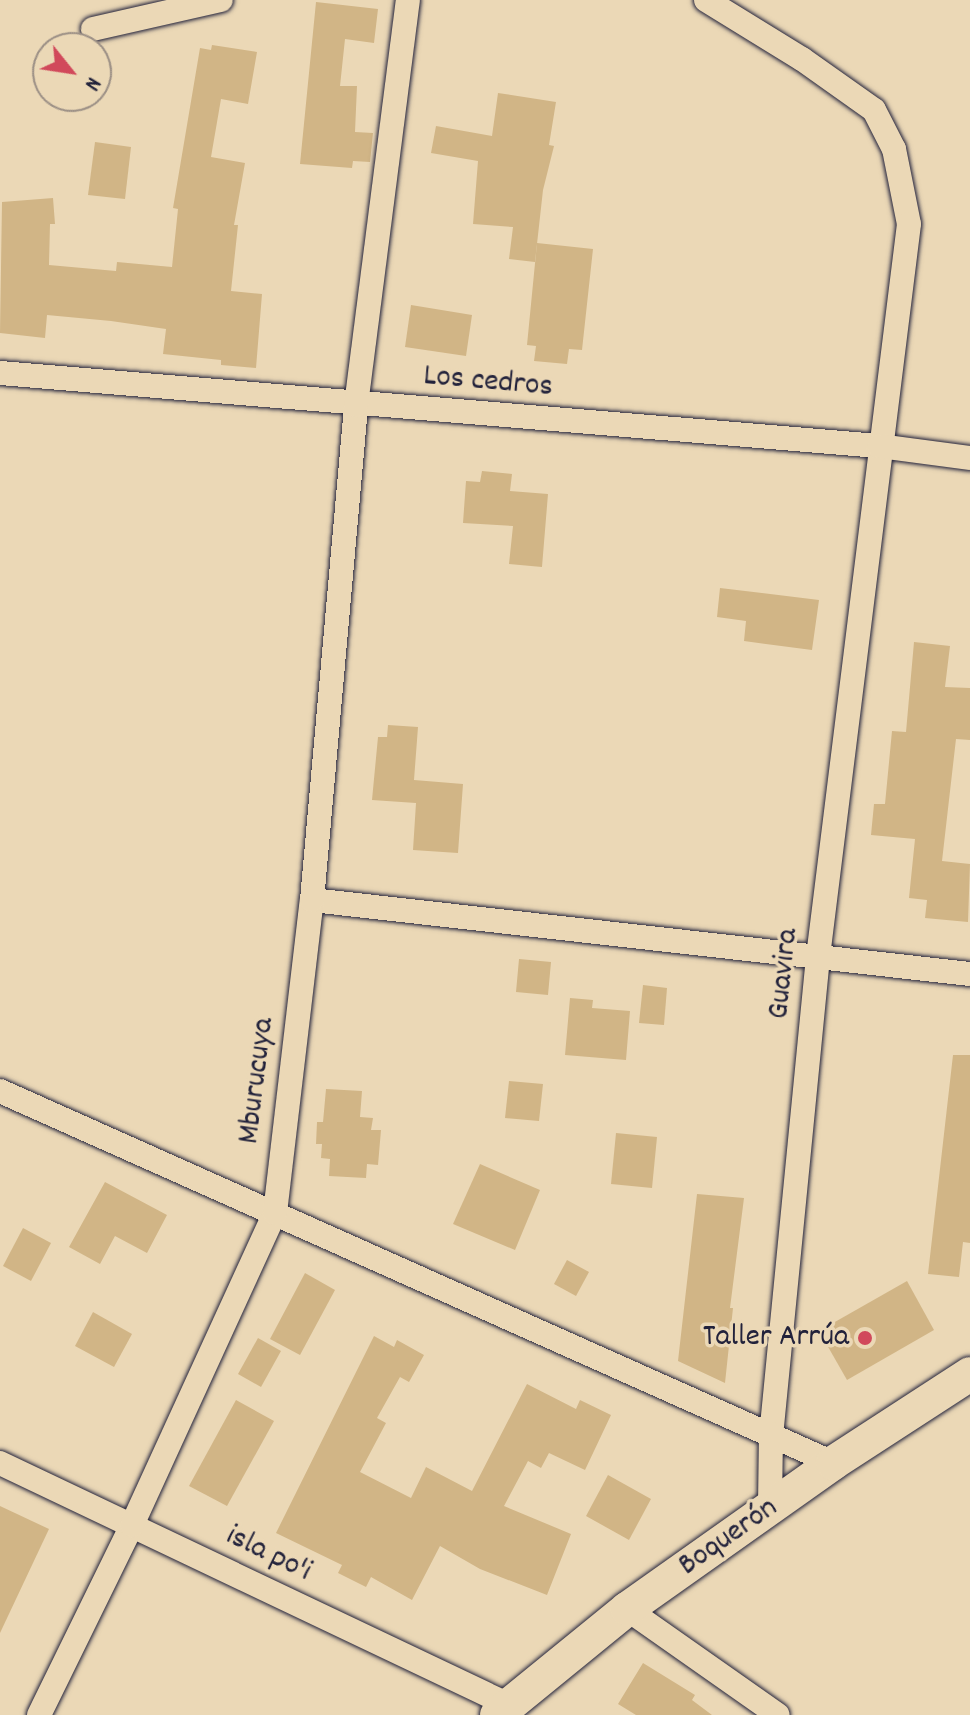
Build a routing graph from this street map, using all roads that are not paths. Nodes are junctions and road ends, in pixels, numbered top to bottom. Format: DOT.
graph roads {
  1 [pos="221,0"];
  2 [pos="408,0"];
  3 [pos="706,0"];
  4 [pos="93,29"];
  5 [pos="0,373"];
  6 [pos="356,405"];
  7 [pos="879,446"];
  8 [pos="970,458"];
  9 [pos="312,900"];
  10 [pos="818,957"];
  11 [pos="970,974"];
  12 [pos="0,1091"];
  13 [pos="275,1213"];
  14 [pos="970,1374"];
  15 [pos="771,1434"];
  16 [pos="0,1463"];
  17 [pos="833,1463"];
  18 [pos="770,1510"];
  19 [pos="132,1525"];
  20 [pos="627,1609"];
  21 [pos="503,1710"];
  22 [pos="39,1715"];
  23 [pos="778,1715"];
  1 -- 4 [label="street"];
  2 -- 6 [label="street, Mburucuya"];
  3 -- 7 [label="street, Guavira"];
  5 -- 6 [label="street, Los cedros"];
  6 -- 7 [label="street, Los cedros"];
  6 -- 9 [label="street, Mburucuya"];
  7 -- 8 [label="street, Los cedros"];
  7 -- 10 [label="street, Guavira"];
  9 -- 10 [label="street"];
  9 -- 13 [label="street, Mburucuya"];
  10 -- 11 [label="street"];
  10 -- 15 [label="street, Guavira"];
  12 -- 13 [label="street"];
  13 -- 15 [label="street"];
  13 -- 19 [label="street, Mburucuya"];
  14 -- 17 [label="street, Boquerón"];
  15 -- 17 [label="street"];
  15 -- 18 [label="street, Guavira"];
  16 -- 19 [label="street, isla po'i"];
  17 -- 18 [label="street, Boquerón"];
  18 -- 20 [label="street, Boquerón"];
  19 -- 21 [label="street, isla po'i"];
  19 -- 22 [label="street, Mburucuya"];
  20 -- 21 [label="street, Boquerón"];
  20 -- 23 [label="street"];
}
